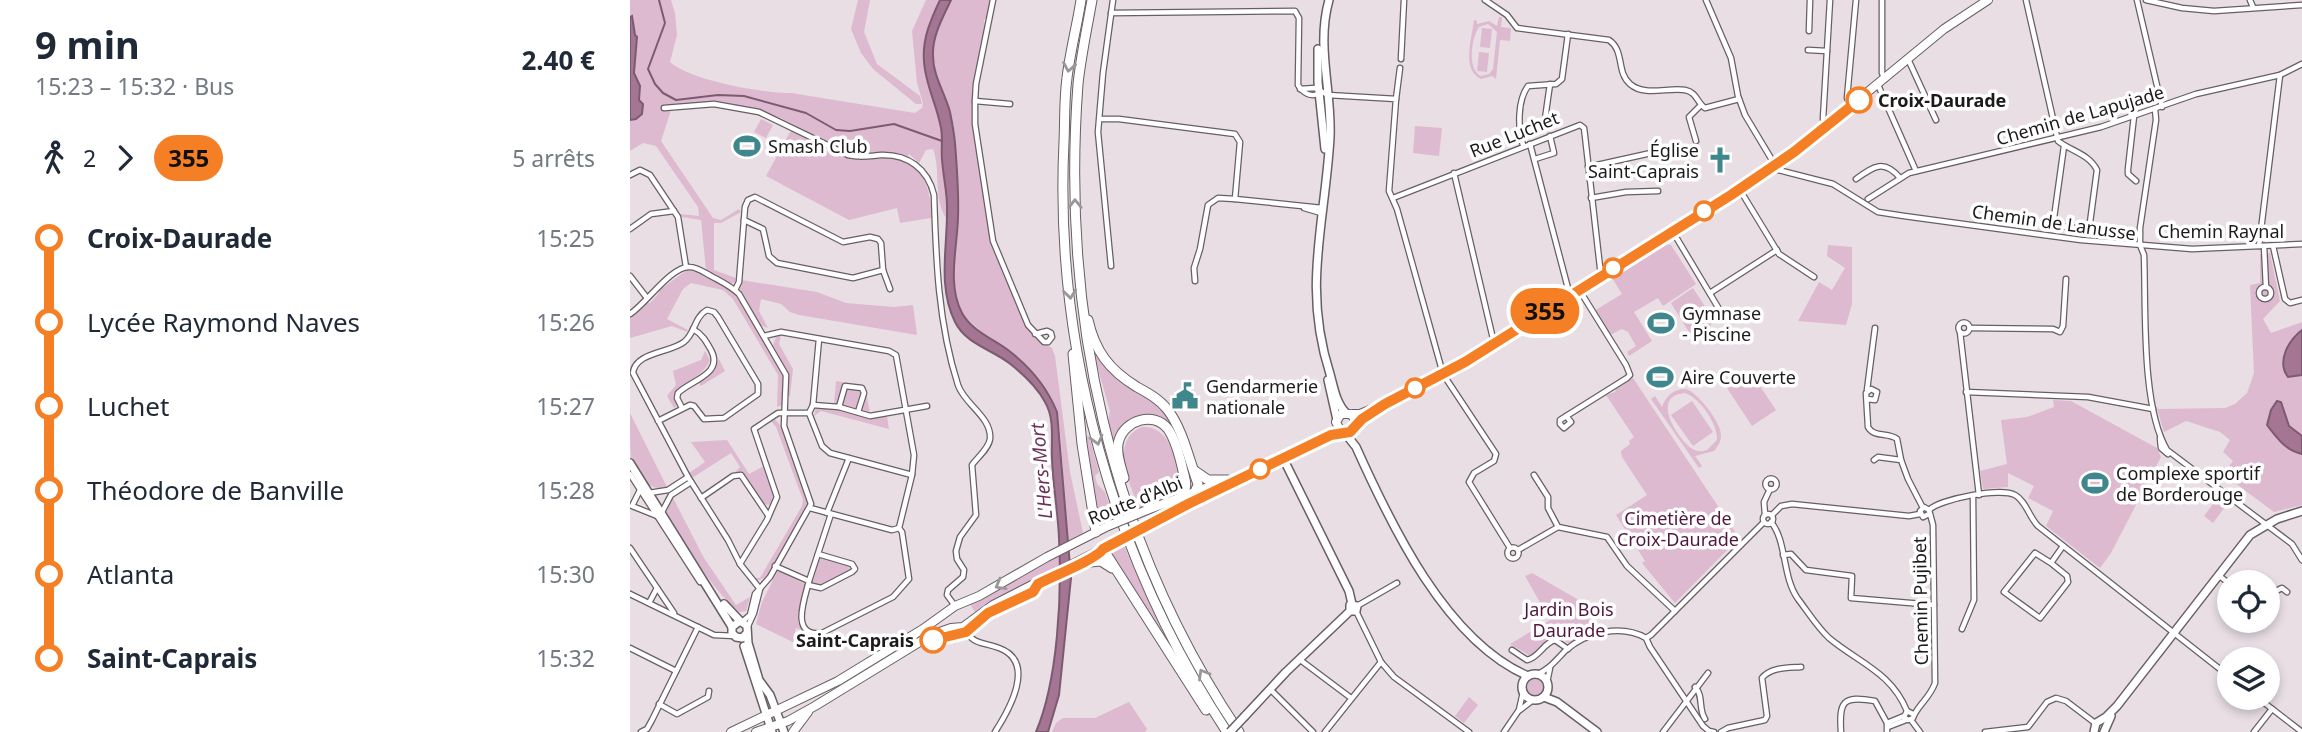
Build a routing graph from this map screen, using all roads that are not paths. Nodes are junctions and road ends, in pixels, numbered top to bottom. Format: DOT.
graph roads {
  1 [pos="993,0"];
  2 [pos="1081,0"];
  3 [pos="1092,0"];
  4 [pos="1113,0"];
  5 [pos="1327,0"];
  6 [pos="1404,0"];
  7 [pos="1485,0"];
  8 [pos="1706,0"];
  9 [pos="1810,0"];
  10 [pos="1830,0"];
  11 [pos="1856,0"];
  12 [pos="1882,0"];
  13 [pos="1988,0"];
  14 [pos="2026,0"];
  15 [pos="2137,0"];
  16 [pos="2146,0"];
  17 [pos="2250,0"];
  18 [pos="2302,5"];
  19 [pos="2253,7"];
  20 [pos="1111,13"];
  21 [pos="1809,31"];
  22 [pos="1568,34"];
  23 [pos="1808,50"];
  24 [pos="1827,51"];
  25 [pos="1401,59"];
  26 [pos="1908,60"];
  27 [pos="2302,64"];
  28 [pos="1322,66"];
  29 [pos="1400,68"];
  30 [pos="2280,75"];
  31 [pos="1882,82"];
  32 [pos="1550,85"];
  33 [pos="1324,94"];
  34 [pos="1396,99"];
  35 [pos="1739,99"];
  36 [pos="975,101"];
  37 [pos="1010,104"];
  38 [pos="1701,105"];
  39 [pos="1850,107"];
  40 [pos="2162,107"];
  41 [pos="664,108"];
  42 [pos="2155,109"];
  43 [pos="2134,116"];
  44 [pos="1100,119"];
  45 [pos="1545,119"];
  46 [pos="1936,120"];
  47 [pos="1826,127"];
  48 [pos="1550,136"];
  49 [pos="2057,139"];
  50 [pos="1696,141"];
  51 [pos="1530,144"];
  52 [pos="1522,145"];
  53 [pos="2064,146"];
  54 [pos="1660,151"];
  55 [pos="1535,159"];
  56 [pos="1775,166"];
  57 [pos="1588,167"];
  58 [pos="1916,172"];
  59 [pos="1454,173"];
  60 [pos="630,175"];
  61 [pos="1900,178"];
  62 [pos="1856,179"];
  63 [pos="2136,181"];
  64 [pos="1740,190"];
  65 [pos="1658,191"];
  66 [pos="1392,198"];
  67 [pos="1591,198"];
  68 [pos="1235,199"];
  69 [pos="1867,201"];
  70 [pos="674,211"];
  71 [pos="1322,211"];
  72 [pos="744,220"];
  73 [pos="630,229"];
  74 [pos="1672,232"];
  75 [pos="2302,244"];
  76 [pos="2140,245"];
  77 [pos="2262,246"];
  78 [pos="2273,246"];
  79 [pos="1777,250"];
  80 [pos="1111,266"];
  81 [pos="685,267"];
  82 [pos="883,270"];
  83 [pos="1079,272"];
  84 [pos="630,276"];
  85 [pos="1601,276"];
  86 [pos="1814,277"];
  87 [pos="2066,279"];
  88 [pos="1195,281"];
  89 [pos="2266,287"];
  90 [pos="890,289"];
  91 [pos="735,290"];
  92 [pos="1579,290"];
  93 [pos="1710,293"];
  94 [pos="1570,296"];
  95 [pos="647,298"];
  96 [pos="2302,300"];
  97 [pos="630,314"];
  98 [pos="1725,318"];
  99 [pos="1074,325"];
  100 [pos="1875,328"];
  101 [pos="1970,328"];
  102 [pos="693,329"];
  103 [pos="1960,332"];
  104 [pos="1035,334"];
  105 [pos="764,337"];
  106 [pos="819,339"];
  107 [pos="1494,344"];
  108 [pos="1327,365"];
  109 [pos="1443,374"];
  110 [pos="1867,391"];
  111 [pos="1966,392"];
  112 [pos="1867,399"];
  113 [pos="1385,404"];
  114 [pos="813,405"];
  115 [pos="927,406"];
  116 [pos="839,407"];
  117 [pos="682,408"];
  118 [pos="2153,409"];
  119 [pos="906,410"];
  120 [pos="858,412"];
  121 [pos="783,413"];
  122 [pos="809,413"];
  123 [pos="1349,413"];
  124 [pos="1566,416"];
  125 [pos="658,421"];
  126 [pos="1336,421"];
  127 [pos="1355,427"];
  128 [pos="1344,433"];
  129 [pos="1356,447"];
  130 [pos="849,458"];
  131 [pos="1284,460"];
  132 [pos="1874,460"];
  133 [pos="1901,460"];
  134 [pos="630,463"];
  135 [pos="1182,463"];
  136 [pos="1261,468"];
  137 [pos="1193,470"];
  138 [pos="630,474"];
  139 [pos="912,475"];
  140 [pos="1248,475"];
  141 [pos="1534,475"];
  142 [pos="689,480"];
  143 [pos="1228,480"];
  144 [pos="645,489"];
  145 [pos="1770,489"];
  146 [pos="1198,491"];
  147 [pos="1213,493"];
  148 [pos="1976,495"];
  149 [pos="701,498"];
  150 [pos="1185,500"];
  151 [pos="810,508"];
  152 [pos="2302,511"];
  153 [pos="1925,512"];
  154 [pos="659,514"];
  155 [pos="829,514"];
  156 [pos="1765,514"];
  157 [pos="1772,515"];
  158 [pos="768,516"];
  159 [pos="1764,522"];
  160 [pos="1772,522"];
  161 [pos="2265,525"];
  162 [pos="1558,527"];
  163 [pos="899,528"];
  164 [pos="1096,532"];
  165 [pos="1079,540"];
  166 [pos="2063,546"];
  167 [pos="630,548"];
  168 [pos="1510,548"];
  169 [pos="1103,549"];
  170 [pos="1518,550"];
  171 [pos="818,554"];
  172 [pos="1783,555"];
  173 [pos="1148,560"];
  174 [pos="2302,560"];
  175 [pos="1082,561"];
  176 [pos="2051,563"];
  177 [pos="740,564"];
  178 [pos="775,566"];
  179 [pos="1115,570"];
  180 [pos="2221,570"];
  181 [pos="2217,575"];
  182 [pos="809,583"];
  183 [pos="1397,583"];
  184 [pos="657,587"];
  185 [pos="761,589"];
  186 [pos="2280,589"];
  187 [pos="710,591"];
  188 [pos="2287,592"];
  189 [pos="630,594"];
  190 [pos="649,603"];
  191 [pos="964,603"];
  192 [pos="955,606"];
  193 [pos="1934,606"];
  194 [pos="1354,608"];
  195 [pos="1675,611"];
  196 [pos="945,614"];
  197 [pos="677,617"];
  198 [pos="971,621"];
  199 [pos="744,626"];
  200 [pos="698,627"];
  201 [pos="963,627"];
  202 [pos="951,628"];
  203 [pos="1962,629"];
  204 [pos="734,632"];
  205 [pos="2173,634"];
  206 [pos="1646,638"];
  207 [pos="630,648"];
  208 [pos="1568,649"];
  209 [pos="1511,650"];
  210 [pos="1300,659"];
  211 [pos="1381,662"];
  212 [pos="1551,667"];
  213 [pos="1801,667"];
  214 [pos="2217,667"];
  215 [pos="676,671"];
  216 [pos="1708,673"];
  217 [pos="1529,678"];
  218 [pos="1695,687"];
  219 [pos="1270,689"];
  220 [pos="1546,689"];
  221 [pos="709,691"];
  222 [pos="1523,692"];
  223 [pos="1351,698"];
  224 [pos="1533,700"];
  225 [pos="1686,701"];
  226 [pos="659,704"];
  227 [pos="815,706"];
  228 [pos="775,708"];
  229 [pos="1519,710"];
  230 [pos="2271,710"];
  231 [pos="2273,710"];
  232 [pos="766,714"];
  233 [pos="1908,716"];
  234 [pos="1705,719"];
  235 [pos="1887,727"];
  236 [pos="782,728"];
  237 [pos="771,729"];
  238 [pos="2101,729"];
  239 [pos="1460,730"];
  240 [pos="644,731"];
  241 [pos="731,732"];
  242 [pos="756,732"];
  243 [pos="793,732"];
  244 [pos="995,732"];
  245 [pos="1222,732"];
  246 [pos="1228,732"];
  247 [pos="1239,732"];
  248 [pos="1313,732"];
  249 [pos="1325,732"];
  250 [pos="1469,732"];
  251 [pos="1504,732"];
  252 [pos="1597,732"];
  253 [pos="1662,732"];
  254 [pos="1714,732"];
  255 [pos="1721,732"];
  256 [pos="1841,732"];
  257 [pos="1920,732"];
  258 [pos="1985,732"];
  259 [pos="2254,732"];
  260 [pos="2302,732"];
  1 -- 36 [label="street"];
  2 -- 99 [label="highway, one-way"];
  83 -- 3 [label="highway, one-way"];
  4 -- 20 [label="street"];
  5 -- 28 [label="street"];
  6 -- 25 [label="street"];
  7 -- 22 [label="street"];
  8 -- 35 [label="street"];
  9 -- 21 [label="street"];
  10 -- 24 [label="street"];
  11 -- 39 [label="street"];
  12 -- 31 [label="street"];
  13 -- 26 [label="main road"];
  14 -- 49 [label="street"];
  15 -- 40 [label="street"];
  16 -- 19 [label="street"];
  17 -- 19 [label="street"];
  18 -- 19 [label="street"];
  20 -- 33 [label="street"];
  20 -- 44 [label="street"];
  22 -- 32 [label="street"];
  22 -- 38 [label="street"];
  23 -- 24 [label="street"];
  24 -- 47 [label="street"];
  26 -- 31 [label="main road"];
  26 -- 46 [label="street"];
  27 -- 30 [label="street, Chemin de Lapujade"];
  28 -- 33 [label="street"];
  28 -- 33 [label="street"];
  29 -- 34 [label="street"];
  30 -- 40 [label="street, Chemin de Lapujade"];
  30 -- 77 [label="street"];
  31 -- 39 [label="main road"];
  31 -- 58 [label="street"];
  32 -- 45 [label="street"];
  32 -- 52 [label="street"];
  33 -- 34 [label="street"];
  33 -- 71 [label="street"];
  34 -- 66 [label="street"];
  35 -- 38 [label="street"];
  35 -- 56 [label="street"];
  36 -- 37 [label="street"];
  36 -- 104 [label="street"];
  38 -- 50 [label="street"];
  39 -- 47 [label="main road"];
  40 -- 42 [label="street, Chemin de Lapujade"];
  41 -- 192 [label="street"];
  42 -- 43 [label="street, Chemin de Lapujade"];
  42 -- 76 [label="street"];
  43 -- 49 [label="street, Chemin de Lapujade"];
  43 -- 63 [label="street"];
  44 -- 68 [label="street"];
  44 -- 80 [label="street"];
  47 -- 56 [label="main road"];
  48 -- 51 [label="street, Rue Luchet"];
  48 -- 55 [label="street"];
  48 -- 57 [label="street, Rue Luchet"];
  49 -- 53 [label="street"];
  49 -- 58 [label="street, Chemin de Lapujade"];
  51 -- 52 [label="street, Rue Luchet"];
  51 -- 55 [label="street"];
  52 -- 59 [label="street, Rue Luchet"];
  53 -- 53 [label="street"];
  54 -- 57 [label="street"];
  55 -- 94 [label="street"];
  56 -- 64 [label="main road"];
  56 -- 69 [label="street"];
  57 -- 67 [label="street, Rue Luchet"];
  58 -- 61 [label="street, Chemin de Lapujade"];
  59 -- 66 [label="street, Rue Luchet"];
  59 -- 107 [label="street"];
  60 -- 70 [label="street"];
  61 -- 62 [label="street"];
  61 -- 69 [label="street, Chemin de Lapujade"];
  64 -- 74 [label="main road"];
  64 -- 79 [label="street"];
  65 -- 67 [label="street"];
  66 -- 109 [label="street"];
  67 -- 85 [label="street, Rue Luchet"];
  68 -- 71 [label="street"];
  68 -- 88 [label="street"];
  69 -- 76 [label="street, Chemin de Lanusse"];
  70 -- 73 [label="street"];
  70 -- 81 [label="street"];
  71 -- 108 [label="street"];
  72 -- 82 [label="street"];
  72 -- 82 [label="street"];
  72 -- 91 [label="street"];
  74 -- 85 [label="main road"];
  74 -- 93 [label="street"];
  75 -- 78 [label="street, Chemin Raynal"];
  76 -- 77 [label="street, Chemin Raynal"];
  76 -- 118 [label="street, Chemin de Lanusse"];
  77 -- 78 [label="street, Chemin Raynal"];
  77 -- 89 [label="street"];
  78 -- 96 [label="street"];
  79 -- 86 [label="street"];
  79 -- 93 [label="street"];
  81 -- 91 [label="street"];
  81 -- 95 [label="street"];
  82 -- 90 [label="street"];
  83 -- 137 [label="highway"];
  83 -- 173 [label="highway"];
  84 -- 95 [label="street"];
  85 -- 92 [label="main road"];
  87 -- 101 [label="street"];
  91 -- 105 [label="street"];
  92 -- 94 [label="main road"];
  92 -- 124 [label="street"];
  93 -- 98 [label="street"];
  94 -- 107 [label="main road"];
  95 -- 97 [label="street"];
  99 -- 164 [label="highway"];
  99 -- 246 [label="highway, one-way"];
  100 -- 110 [label="street"];
  101 -- 103 [label="street"];
  101 -- 103 [label="street"];
  102 -- 117 [label="street"];
  102 -- 117 [label="street"];
  102 -- 125 [label="street"];
  103 -- 111 [label="street"];
  105 -- 106 [label="street"];
  105 -- 121 [label="street"];
  106 -- 114 [label="street"];
  106 -- 119 [label="street"];
  107 -- 109 [label="main road"];
  108 -- 123 [label="street"];
  108 -- 126 [label="street"];
  109 -- 113 [label="main road"];
  109 -- 168 [label="street"];
  110 -- 112 [label="street"];
  110 -- 112 [label="street"];
  111 -- 118 [label="street"];
  111 -- 148 [label="street"];
  112 -- 133 [label="street, Chemin Pujibet"];
  113 -- 123 [label="main road"];
  113 -- 127 [label="main road"];
  114 -- 116 [label="street"];
  114 -- 122 [label="street"];
  115 -- 119 [label="street"];
  116 -- 120 [label="street"];
  116 -- 120 [label="street"];
  117 -- 125 [label="street"];
  118 -- 161 [label="street, Chemin de Lanusse"];
  119 -- 120 [label="street"];
  119 -- 139 [label="street"];
  121 -- 122 [label="street"];
  121 -- 151 [label="street"];
  121 -- 158 [label="street"];
  122 -- 130 [label="street"];
  123 -- 126 [label="main road"];
  123 -- 127 [label="main road"];
  124 -- 124 [label="street"];
  125 -- 142 [label="street"];
  126 -- 128 [label="main road"];
  126 -- 136 [label="main road, Route d'Albi"];
  127 -- 128 [label="main road"];
  127 -- 129 [label="street"];
  128 -- 129 [label="street"];
  128 -- 131 [label="main road, Route d'Albi"];
  129 -- 217 [label="street"];
  130 -- 139 [label="street"];
  130 -- 155 [label="street"];
  131 -- 136 [label="main road, Route d'Albi"];
  131 -- 194 [label="street"];
  132 -- 133 [label="street"];
  133 -- 153 [label="street, Chemin Pujibet"];
  134 -- 144 [label="street"];
  135 -- 146 [label="highway"];
  135 -- 150 [label="highway"];
  135 -- 173 [label="highway"];
  136 -- 140 [label="main road, Route d'Albi"];
  137 -- 143 [label="highway"];
  137 -- 146 [label="highway"];
  138 -- 144 [label="street"];
  139 -- 163 [label="street"];
  140 -- 143 [label="main road, Route d'Albi"];
  140 -- 147 [label="main road, Route d'Albi"];
  141 -- 162 [label="street"];
  142 -- 144 [label="street"];
  142 -- 149 [label="street"];
  142 -- 154 [label="street"];
  143 -- 146 [label="main road, Route d'Albi"];
  144 -- 154 [label="street"];
  144 -- 154 [label="street"];
  145 -- 156 [label="street"];
  146 -- 147 [label="highway"];
  146 -- 150 [label="highway"];
  147 -- 150 [label="main road, Route d'Albi"];
  148 -- 153 [label="street"];
  148 -- 166 [label="street"];
  148 -- 203 [label="street"];
  149 -- 158 [label="street"];
  149 -- 177 [label="street"];
  150 -- 164 [label="main road, Route d'Albi, bridge"];
  150 -- 169 [label="main road, Route d'Albi, bridge"];
  151 -- 155 [label="street"];
  151 -- 178 [label="street"];
  152 -- 161 [label="street"];
  153 -- 157 [label="street"];
  153 -- 193 [label="street, Chemin Pujibet"];
  154 -- 187 [label="street"];
  154 -- 187 [label="street"];
  155 -- 163 [label="street"];
  155 -- 171 [label="street"];
  156 -- 157 [label="street"];
  156 -- 159 [label="street"];
  157 -- 160 [label="street"];
  158 -- 177 [label="street"];
  159 -- 160 [label="street"];
  159 -- 195 [label="street"];
  160 -- 172 [label="street"];
  161 -- 174 [label="street, Chemin de Lanusse"];
  161 -- 180 [label="street"];
  162 -- 170 [label="street"];
  162 -- 195 [label="street"];
  163 -- 182 [label="street"];
  164 -- 165 [label="main road, Route d'Albi"];
  164 -- 169 [label="street"];
  165 -- 175 [label="main road"];
  165 -- 191 [label="main road, Route d'Albi, one-way"];
  166 -- 176 [label="street"];
  166 -- 205 [label="street"];
  167 -- 184 [label="street"];
  168 -- 170 [label="street"];
  168 -- 170 [label="street"];
  169 -- 175 [label="main road, Route d'Albi"];
  169 -- 179 [label="highway"];
  171 -- 182 [label="street"];
  171 -- 182 [label="street"];
  172 -- 193 [label="street"];
  172 -- 233 [label="street"];
  247 -- 173 [label="highway, one-way"];
  175 -- 179 [label="highway"];
  175 -- 198 [label="main road, Route d'Albi"];
  176 -- 176 [label="street"];
  177 -- 185 [label="street"];
  178 -- 182 [label="street"];
  178 -- 185 [label="street"];
  179 -- 245 [label="highway"];
  181 -- 205 [label="street"];
  183 -- 194 [label="street"];
  184 -- 190 [label="street"];
  184 -- 197 [label="street"];
  185 -- 199 [label="street"];
  186 -- 188 [label="street"];
  187 -- 199 [label="street"];
  187 -- 204 [label="street"];
  189 -- 190 [label="street"];
  190 -- 197 [label="street"];
  191 -- 192 [label="main road"];
  191 -- 198 [label="main road"];
  192 -- 196 [label="main road"];
  193 -- 233 [label="street, Chemin Pujibet"];
  194 -- 210 [label="street"];
  194 -- 211 [label="street"];
  195 -- 206 [label="street"];
  196 -- 202 [label="main road"];
  196 -- 228 [label="main road"];
  197 -- 200 [label="street"];
  198 -- 201 [label="main road"];
  199 -- 204 [label="street"];
  199 -- 204 [label="street"];
  199 -- 228 [label="street"];
  200 -- 204 [label="street"];
  200 -- 215 [label="street"];
  201 -- 202 [label="main road"];
  201 -- 244 [label="street"];
  202 -- 227 [label="main road"];
  204 -- 232 [label="street"];
  205 -- 214 [label="street"];
  205 -- 238 [label="street"];
  206 -- 208 [label="street"];
  206 -- 225 [label="street"];
  207 -- 215 [label="street"];
  208 -- 209 [label="street"];
  208 -- 212 [label="street"];
  210 -- 219 [label="street"];
  210 -- 223 [label="street"];
  211 -- 223 [label="street"];
  211 -- 239 [label="street"];
  212 -- 217 [label="street"];
  212 -- 220 [label="street"];
  213 -- 255 [label="street"];
  215 -- 226 [label="street"];
  216 -- 218 [label="street"];
  217 -- 220 [label="street"];
  217 -- 222 [label="street"];
  218 -- 225 [label="street"];
  218 -- 234 [label="street"];
  219 -- 246 [label="street, bridge"];
  219 -- 248 [label="street"];
  220 -- 224 [label="street"];
  220 -- 252 [label="street"];
  221 -- 226 [label="street"];
  222 -- 224 [label="street"];
  222 -- 229 [label="street"];
  223 -- 249 [label="street"];
  224 -- 229 [label="street"];
  225 -- 253 [label="street"];
  225 -- 254 [label="street"];
  226 -- 240 [label="street"];
  227 -- 236 [label="main road"];
  227 -- 243 [label="main road"];
  228 -- 232 [label="main road"];
  228 -- 236 [label="street"];
  229 -- 251 [label="street"];
  230 -- 259 [label="street"];
  231 -- 260 [label="street"];
  232 -- 237 [label="street"];
  232 -- 241 [label="main road"];
  233 -- 235 [label="street"];
  233 -- 257 [label="street"];
  235 -- 256 [label="street"];
  236 -- 237 [label="main road"];
  237 -- 242 [label="main road"];
  238 -- 258 [label="street"];
  239 -- 250 [label="street"];
}
